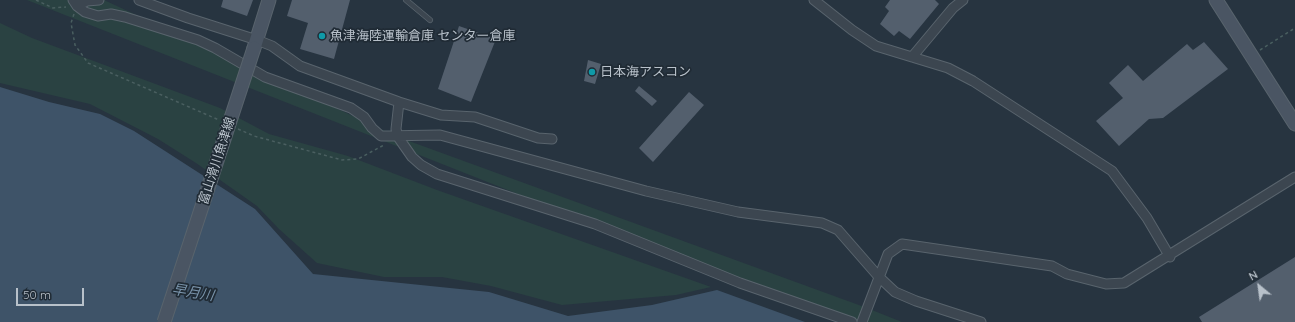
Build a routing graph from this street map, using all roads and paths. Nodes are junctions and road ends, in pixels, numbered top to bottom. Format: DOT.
graph roads {
  1 [pos="36,0"];
  2 [pos="100,0"];
  3 [pos="139,0"];
  4 [pos="269,0"];
  5 [pos="406,0"];
  6 [pos="814,0"];
  7 [pos="963,0"];
  8 [pos="1216,0"];
  9 [pos="75,3"];
  10 [pos="430,20"];
  11 [pos="1295,28"];
  12 [pos="256,44"];
  13 [pos="1251,55"];
  14 [pos="912,57"];
  15 [pos="399,102"];
  16 [pos="223,122"];
  17 [pos="1295,124"];
  18 [pos="235,128"];
  19 [pos="398,137"];
  20 [pos="552,140"];
  21 [pos="1295,177"];
  22 [pos="1170,256"];
  23 [pos="879,277"];
  24 [pos="164,322"];
  25 [pos="852,322"];
  26 [pos="862,322"];
  27 [pos="981,322"];
  1 -- 9 [label="path"];
  2 -- 9 [label="street"];
  3 -- 12 [label="street"];
  4 -- 12 [label="main road, 富山滑川魚津線"];
  5 -- 10 [label="lane"];
  6 -- 14 [label="street"];
  7 -- 14 [label="street"];
  8 -- 13 [label="main road"];
  9 -- 16 [label="path"];
  9 -- 19 [label="street"];
  11 -- 13 [label="path"];
  12 -- 15 [label="street"];
  12 -- 24 [label="main road, 富山滑川魚津線, bridge"];
  13 -- 17 [label="main road"];
  14 -- 22 [label="street"];
  15 -- 19 [label="street"];
  15 -- 20 [label="street"];
  18 -- 19 [label="path"];
  19 -- 23 [label="street"];
  19 -- 25 [label="street"];
  21 -- 22 [label="street"];
  22 -- 23 [label="street"];
  23 -- 26 [label="street"];
  23 -- 27 [label="street"];
}
